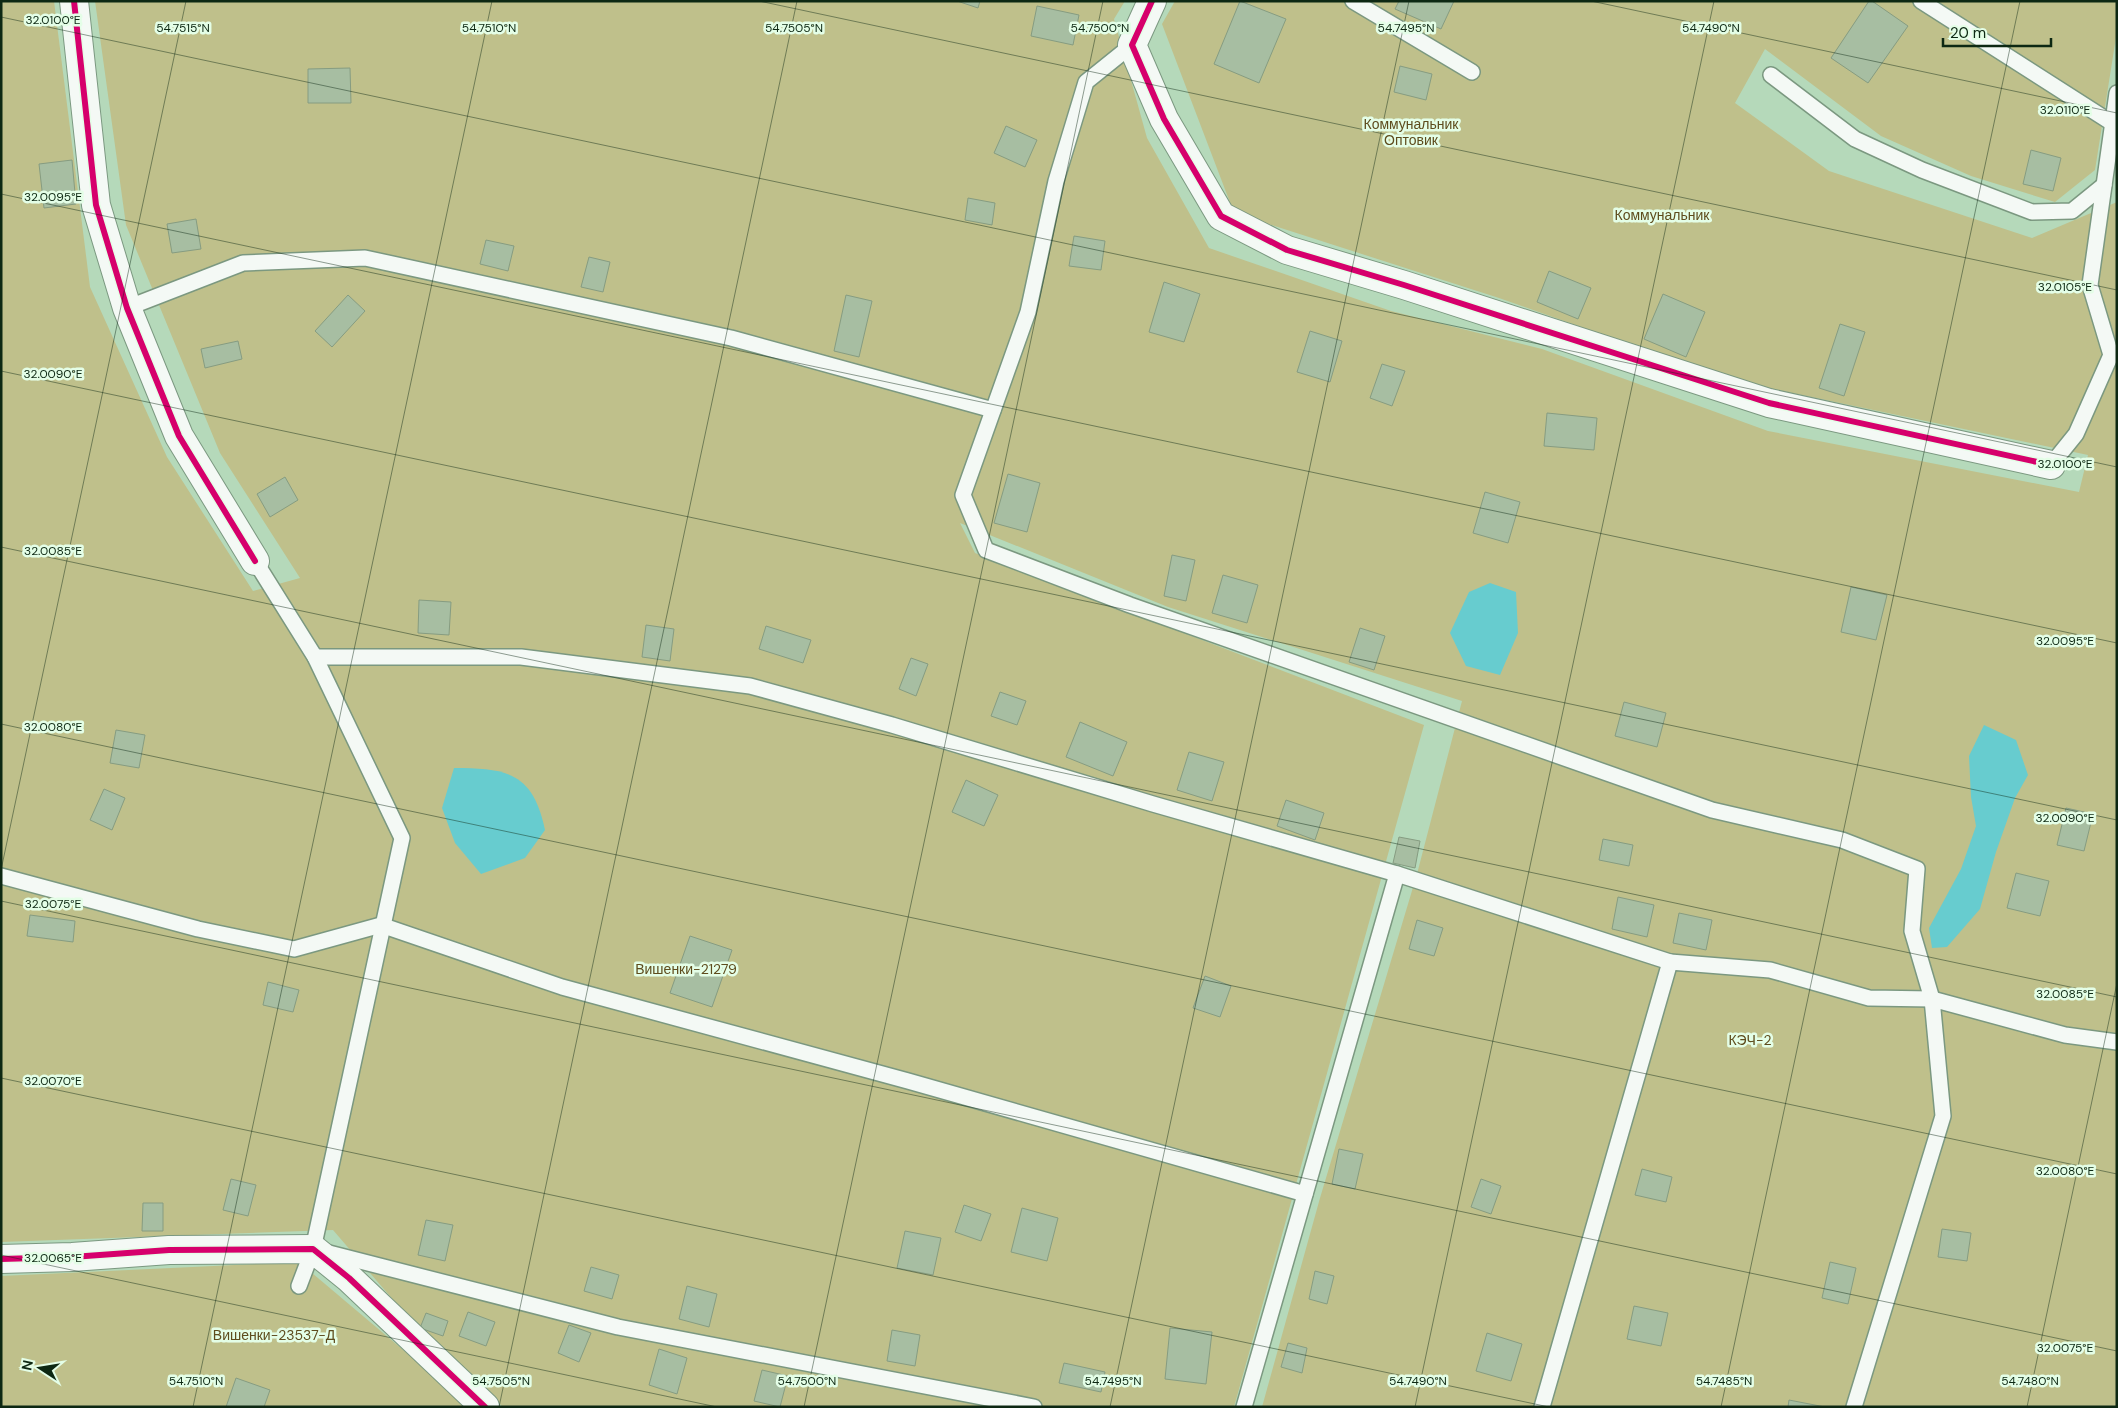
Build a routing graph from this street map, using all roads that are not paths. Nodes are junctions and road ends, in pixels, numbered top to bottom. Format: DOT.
graph roads {
  1 [pos="74,1"];
  2 [pos="1152,1"];
  3 [pos="1353,1"];
  4 [pos="1921,1"];
  5 [pos="1132,45"];
  6 [pos="1472,72"];
  7 [pos="1771,75"];
  8 [pos="2117,93"];
  9 [pos="2112,123"];
  10 [pos="2112,160"];
  11 [pos="2104,185"];
  12 [pos="128,308"];
  13 [pos="993,410"];
  14 [pos="2052,465"];
  15 [pos="255,561"];
  16 [pos="315,658"];
  17 [pos="1397,874"];
  18 [pos="1,876"];
  19 [pos="381,926"];
  20 [pos="1670,962"];
  21 [pos="1932,999"];
  22 [pos="2117,1042"];
  23 [pos="1305,1194"];
  24 [pos="313,1249"];
  25 [pos="1,1259"];
  26 [pos="299,1286"];
  27 [pos="485,1407"];
  28 [pos="1034,1407"];
  29 [pos="1244,1407"];
  30 [pos="1542,1407"];
  31 [pos="1854,1407"];
  1 -- 12 [label="street"];
  2 -- 5 [label="street"];
  3 -- 6 [label="lane"];
  4 -- 9 [label="lane"];
  5 -- 13 [label="lane"];
  5 -- 14 [label="street"];
  7 -- 11 [label="lane"];
  8 -- 9 [label="lane"];
  9 -- 10 [label="lane"];
  10 -- 11 [label="lane"];
  11 -- 14 [label="lane"];
  12 -- 13 [label="lane"];
  12 -- 15 [label="street"];
  13 -- 21 [label="lane"];
  15 -- 16 [label="lane"];
  16 -- 17 [label="lane"];
  16 -- 19 [label="lane"];
  17 -- 20 [label="lane"];
  17 -- 23 [label="lane"];
  18 -- 19 [label="lane"];
  19 -- 23 [label="lane"];
  19 -- 24 [label="lane"];
  20 -- 21 [label="lane"];
  20 -- 30 [label="lane"];
  21 -- 22 [label="lane"];
  21 -- 31 [label="lane"];
  23 -- 29 [label="lane"];
  24 -- 25 [label="street"];
  24 -- 26 [label="lane"];
  24 -- 27 [label="street"];
  24 -- 28 [label="lane"];
}
